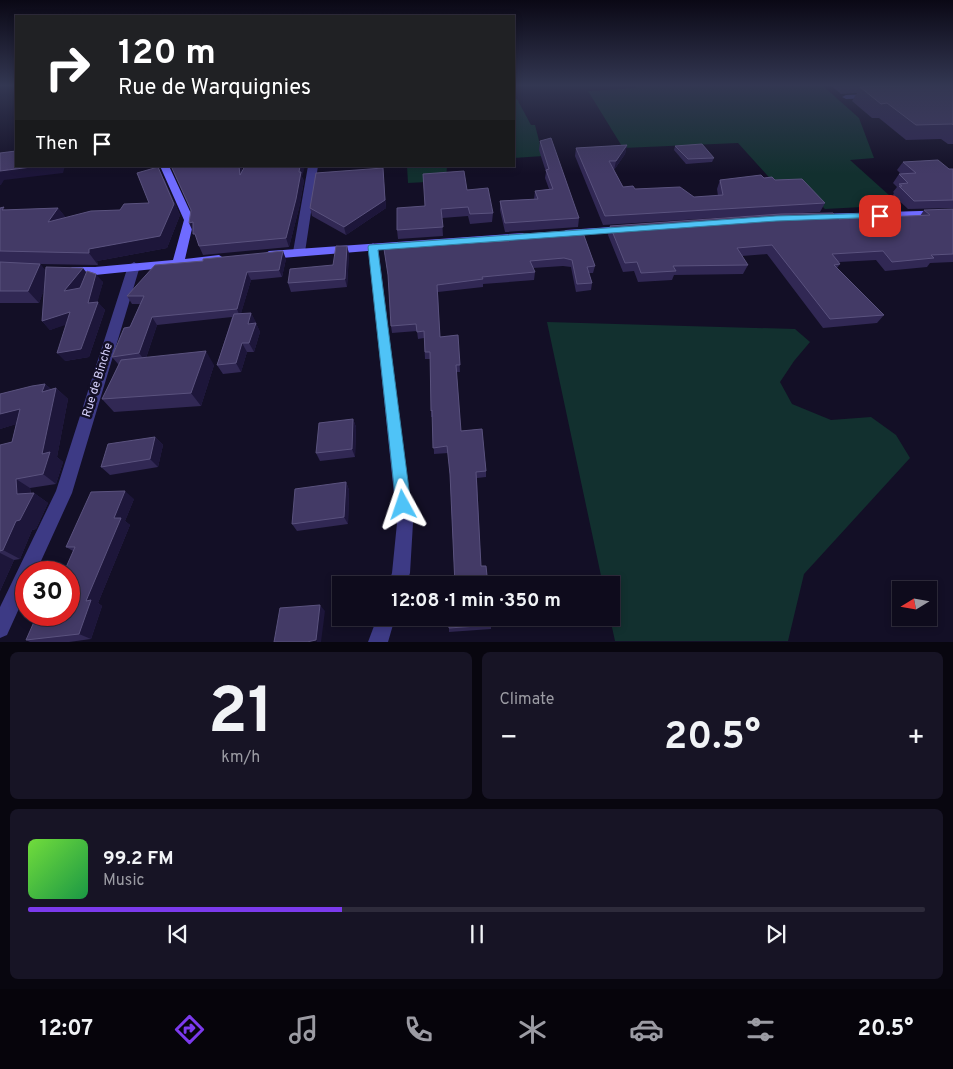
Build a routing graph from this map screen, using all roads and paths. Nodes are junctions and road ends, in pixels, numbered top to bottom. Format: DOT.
graph roads {
  1 [pos="164,167"];
  2 [pos="313,167"];
  3 [pos="953,213"];
  4 [pos="805,218"];
  5 [pos="638,228"];
  6 [pos="560,234"];
  7 [pos="530,236"];
  8 [pos="373,247"];
  9 [pos="299,252"];
  10 [pos="259,256"];
  11 [pos="230,258"];
  12 [pos="178,263"];
  13 [pos="134,266"];
  14 [pos="58,270"];
  15 [pos="400,576"];
  16 [pos="383,626"];
  17 [pos="0,628"];
  18 [pos="378,642"];
  1 -- 12 [label="street"];
  2 -- 9 [label="street"];
  3 -- 4 [label="street"];
  5 -- 6 [label="street"];
  7 -- 8 [label="street"];
  8 -- 9 [label="street"];
  8 -- 15 [label="street"];
  9 -- 10 [label="street"];
  11 -- 12 [label="street"];
  12 -- 13 [label="street"];
  13 -- 14 [label="street"];
  13 -- 17 [label="street, Rue de Binche"];
  16 -- 18 [label="street"];
}
